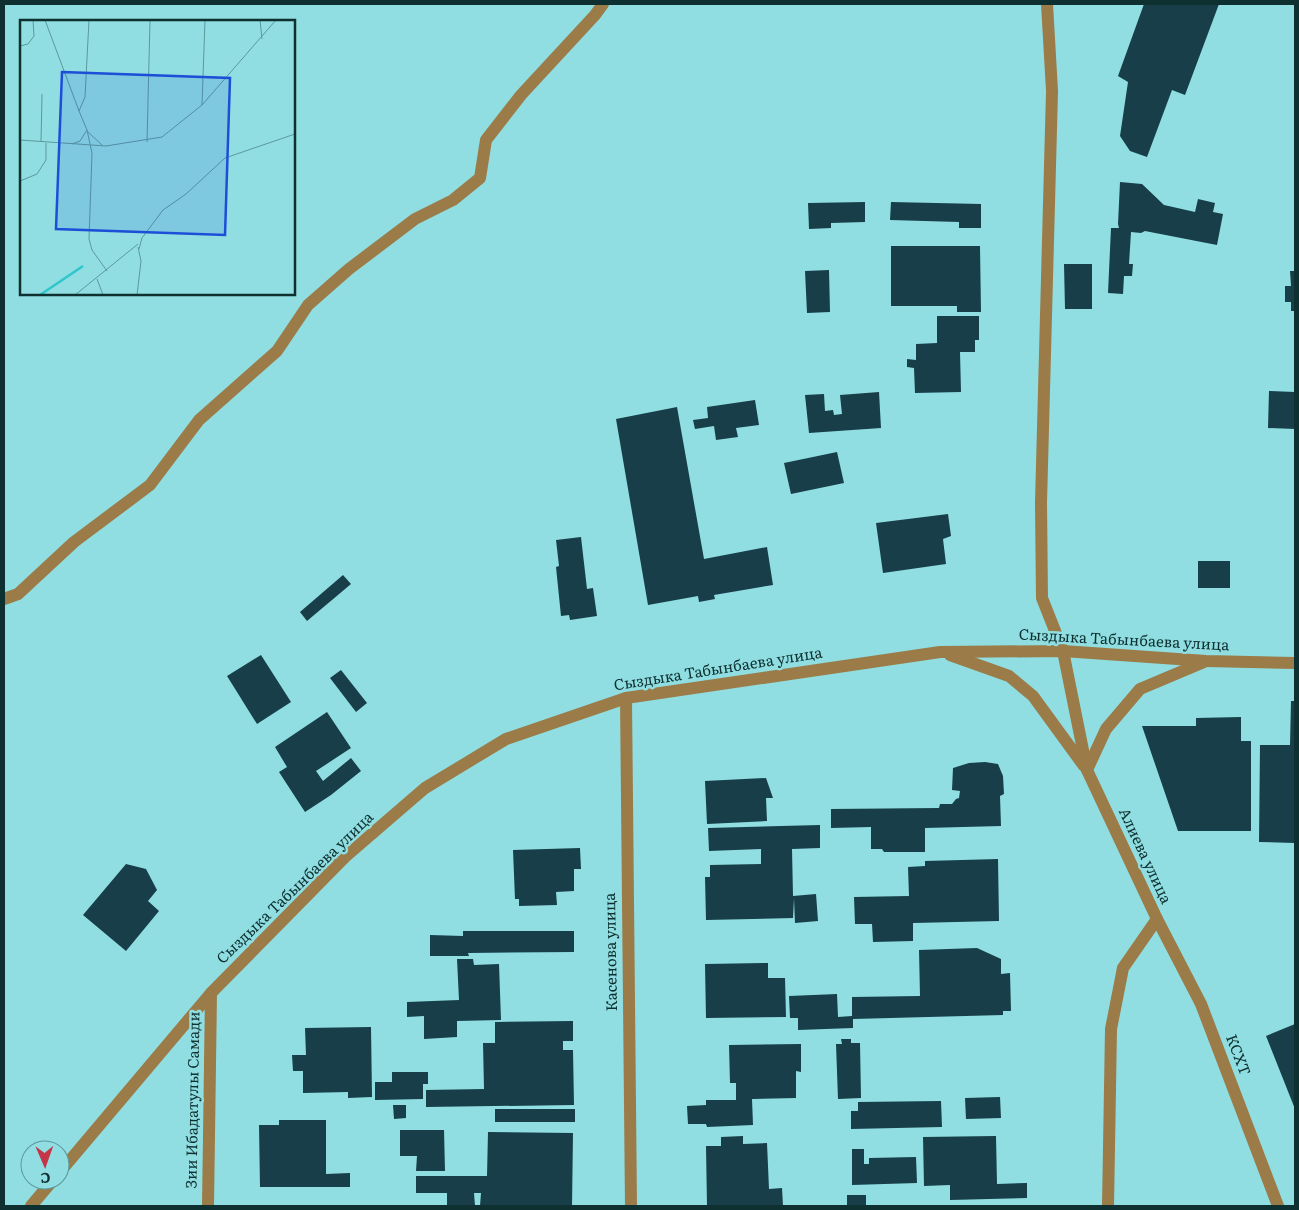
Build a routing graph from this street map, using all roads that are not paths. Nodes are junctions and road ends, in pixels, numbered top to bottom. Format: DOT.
graph roads {
  1 [pos="603,4"];
  2 [pos="1047,4"];
  3 [pos="4,599"];
  4 [pos="1063,651"];
  5 [pos="940,652"];
  6 [pos="1206,661"];
  7 [pos="1295,663"];
  8 [pos="626,698"];
  9 [pos="1087,770"];
  10 [pos="1157,919"];
  11 [pos="211,993"];
  12 [pos="70,1160"];
  13 [pos="45,1190"];
  14 [pos="31,1206"];
  15 [pos="208,1206"];
  16 [pos="631,1206"];
  17 [pos="1108,1206"];
  18 [pos="1278,1206"];
  1 -- 3 [label="street"];
  2 -- 4 [label="street"];
  4 -- 5 [label="street, Сыздыка Табынбаева улица"];
  4 -- 6 [label="street, Сыздыка Табынбаева улица"];
  4 -- 9 [label="street"];
  5 -- 8 [label="street, Сыздыка Табынбаева улица"];
  5 -- 9 [label="street"];
  6 -- 7 [label="street, Сыздыка Табынбаева улица"];
  6 -- 9 [label="street"];
  8 -- 11 [label="street, Сыздыка Табынбаева улица"];
  8 -- 16 [label="street, Касенова улица"];
  9 -- 10 [label="street, Алиева улица"];
  10 -- 17 [label="street, Алиева улица"];
  10 -- 18 [label="street, КСХТ"];
  11 -- 12 [label="street, Сыздыка Табынбаева улица"];
  11 -- 15 [label="street, Зии Ибадатулы Самади"];
  13 -- 14 [label="street"];
}
